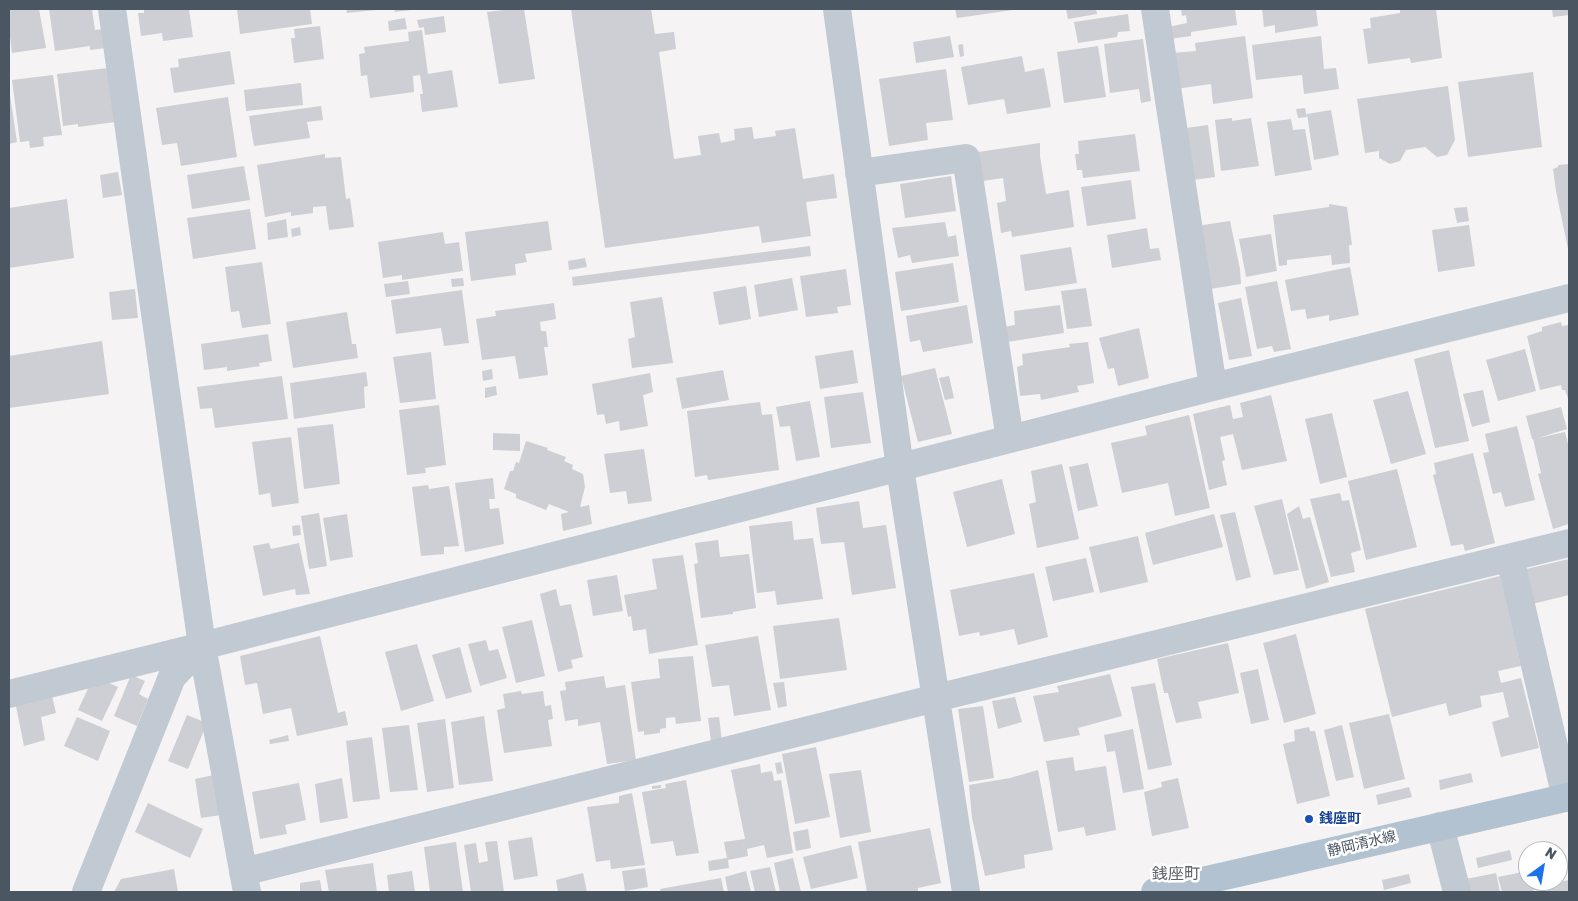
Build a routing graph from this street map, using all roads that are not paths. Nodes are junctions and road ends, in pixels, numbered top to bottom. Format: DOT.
graph roads {
  1 [pos="112,9"];
  2 [pos="837,9"];
  3 [pos="1155,9"];
  4 [pos="860,173"];
  5 [pos="1569,298"];
  6 [pos="1213,387"];
  7 [pos="1010,439"];
  8 [pos="900,468"];
  9 [pos="1569,543"];
  10 [pos="1510,558"];
  11 [pos="202,646"];
  12 [pos="9,694"];
  13 [pos="936,698"];
  14 [pos="1568,797"];
  15 [pos="1440,826"];
  16 [pos="245,882"];
  17 [pos="86,892"];
  18 [pos="966,892"];
  19 [pos="1155,892"];
  20 [pos="1457,892"];
  1 -- 11 [label="street"];
  2 -- 4 [label="street"];
  3 -- 6 [label="street"];
  4 -- 7 [label="street"];
  4 -- 8 [label="street"];
  5 -- 6 [label="street"];
  6 -- 7 [label="street"];
  7 -- 8 [label="street"];
  8 -- 11 [label="street"];
  8 -- 13 [label="street"];
  9 -- 10 [label="street"];
  10 -- 13 [label="street"];
  10 -- 14 [label="street"];
  11 -- 12 [label="street"];
  11 -- 16 [label="street"];
  11 -- 17 [label="street"];
  13 -- 16 [label="street"];
  13 -- 18 [label="street"];
  14 -- 15 [label="main road, 静岡清水線"];
  15 -- 19 [label="main road, 静岡清水線"];
  15 -- 20 [label="street"];
}
